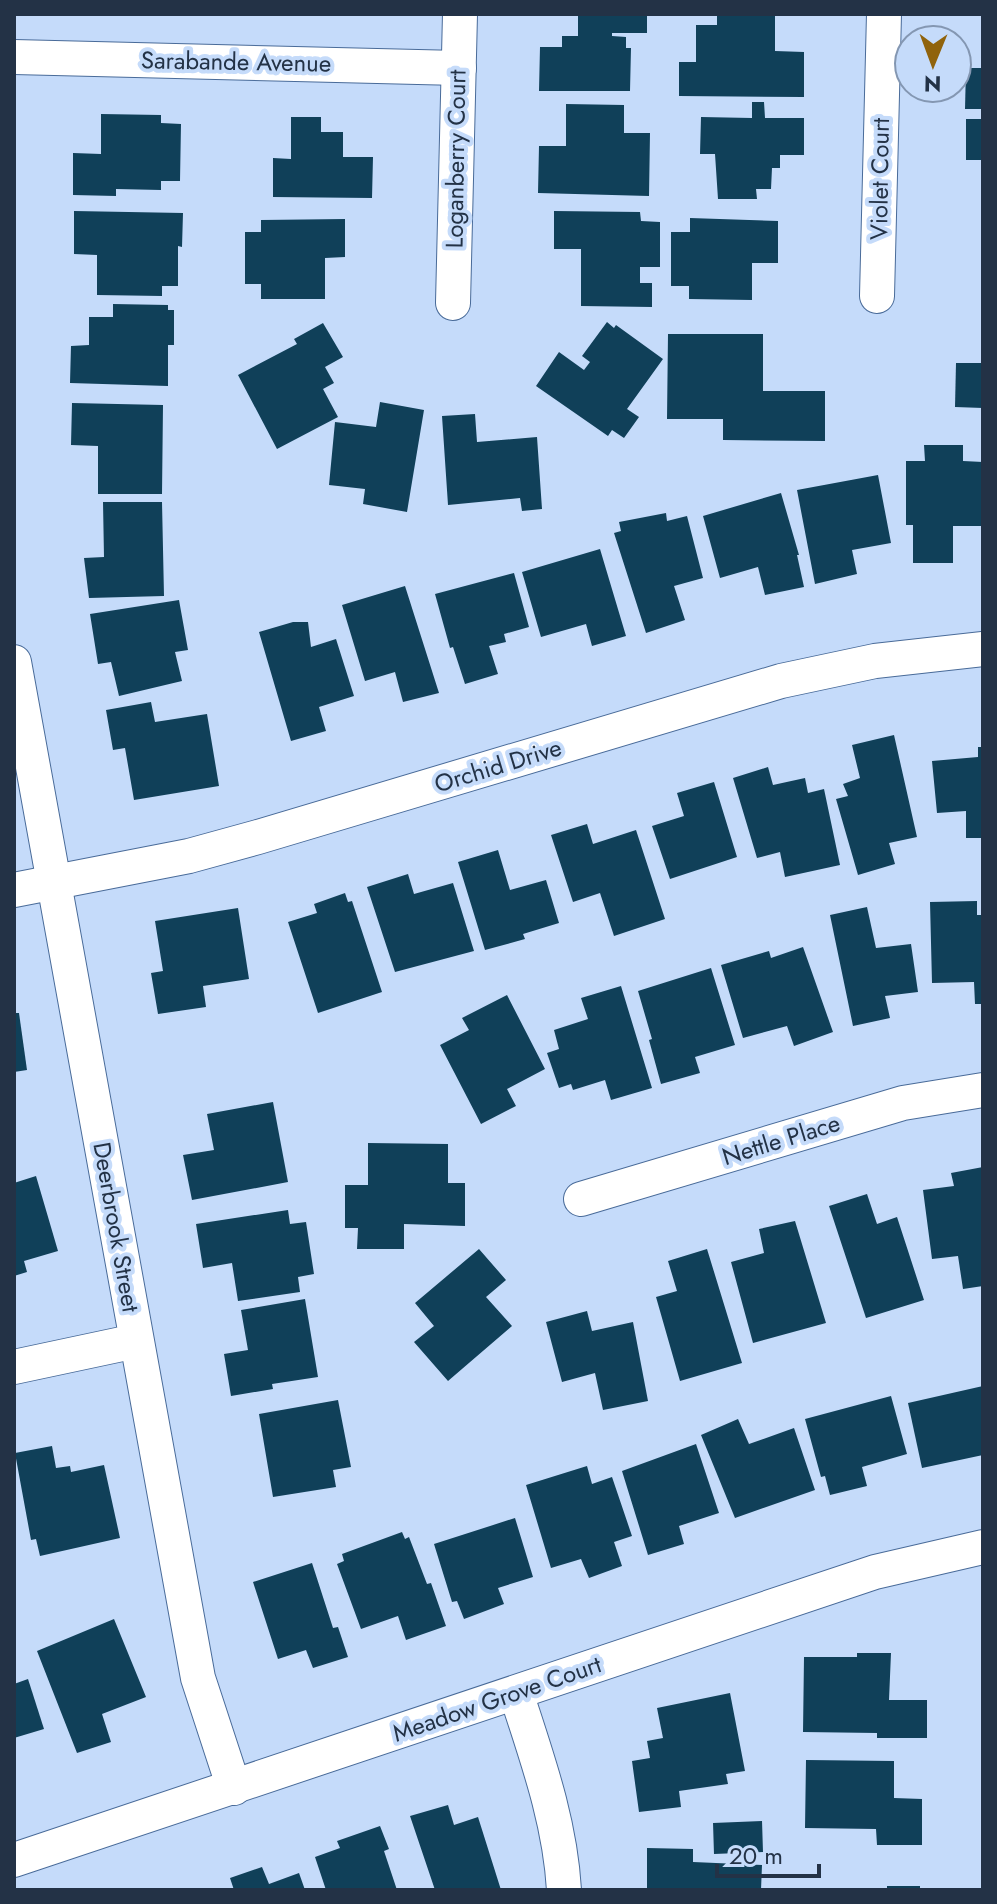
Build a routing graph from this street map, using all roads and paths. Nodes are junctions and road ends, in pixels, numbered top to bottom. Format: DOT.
graph roads {
  1 [pos="460,14"];
  2 [pos="884,14"];
  3 [pos="14,57"];
  4 [pos="459,68"];
  5 [pos="877,296"];
  6 [pos="453,303"];
  7 [pos="983,649"];
  8 [pos="14,662"];
  9 [pos="53,882"];
  10 [pos="14,890"];
  11 [pos="983,1090"];
  12 [pos="581,1199"];
  13 [pos="136,1341"];
  14 [pos="14,1367"];
  15 [pos="983,1547"];
  16 [pos="516,1693"];
  17 [pos="234,1788"];
  18 [pos="14,1860"];
  19 [pos="564,1890"];
  1 -- 4 [label="street, Loganberry Court"];
  2 -- 5 [label="street, Violet Court"];
  3 -- 4 [label="street, Sarabande Avenue"];
  4 -- 6 [label="street, Loganberry Court"];
  7 -- 9 [label="street, Orchid Drive"];
  8 -- 9 [label="street, Deerbrook Street"];
  9 -- 10 [label="street, Orchid Drive"];
  9 -- 13 [label="street, Deerbrook Street"];
  11 -- 12 [label="street, Nettle Place"];
  13 -- 14 [label="street"];
  13 -- 17 [label="street, Deerbrook Street"];
  15 -- 16 [label="street, Meadow Grove Court"];
  16 -- 17 [label="street, Meadow Grove Court"];
  16 -- 19 [label="street"];
  17 -- 18 [label="street, Meadow Grove Court"];
}
